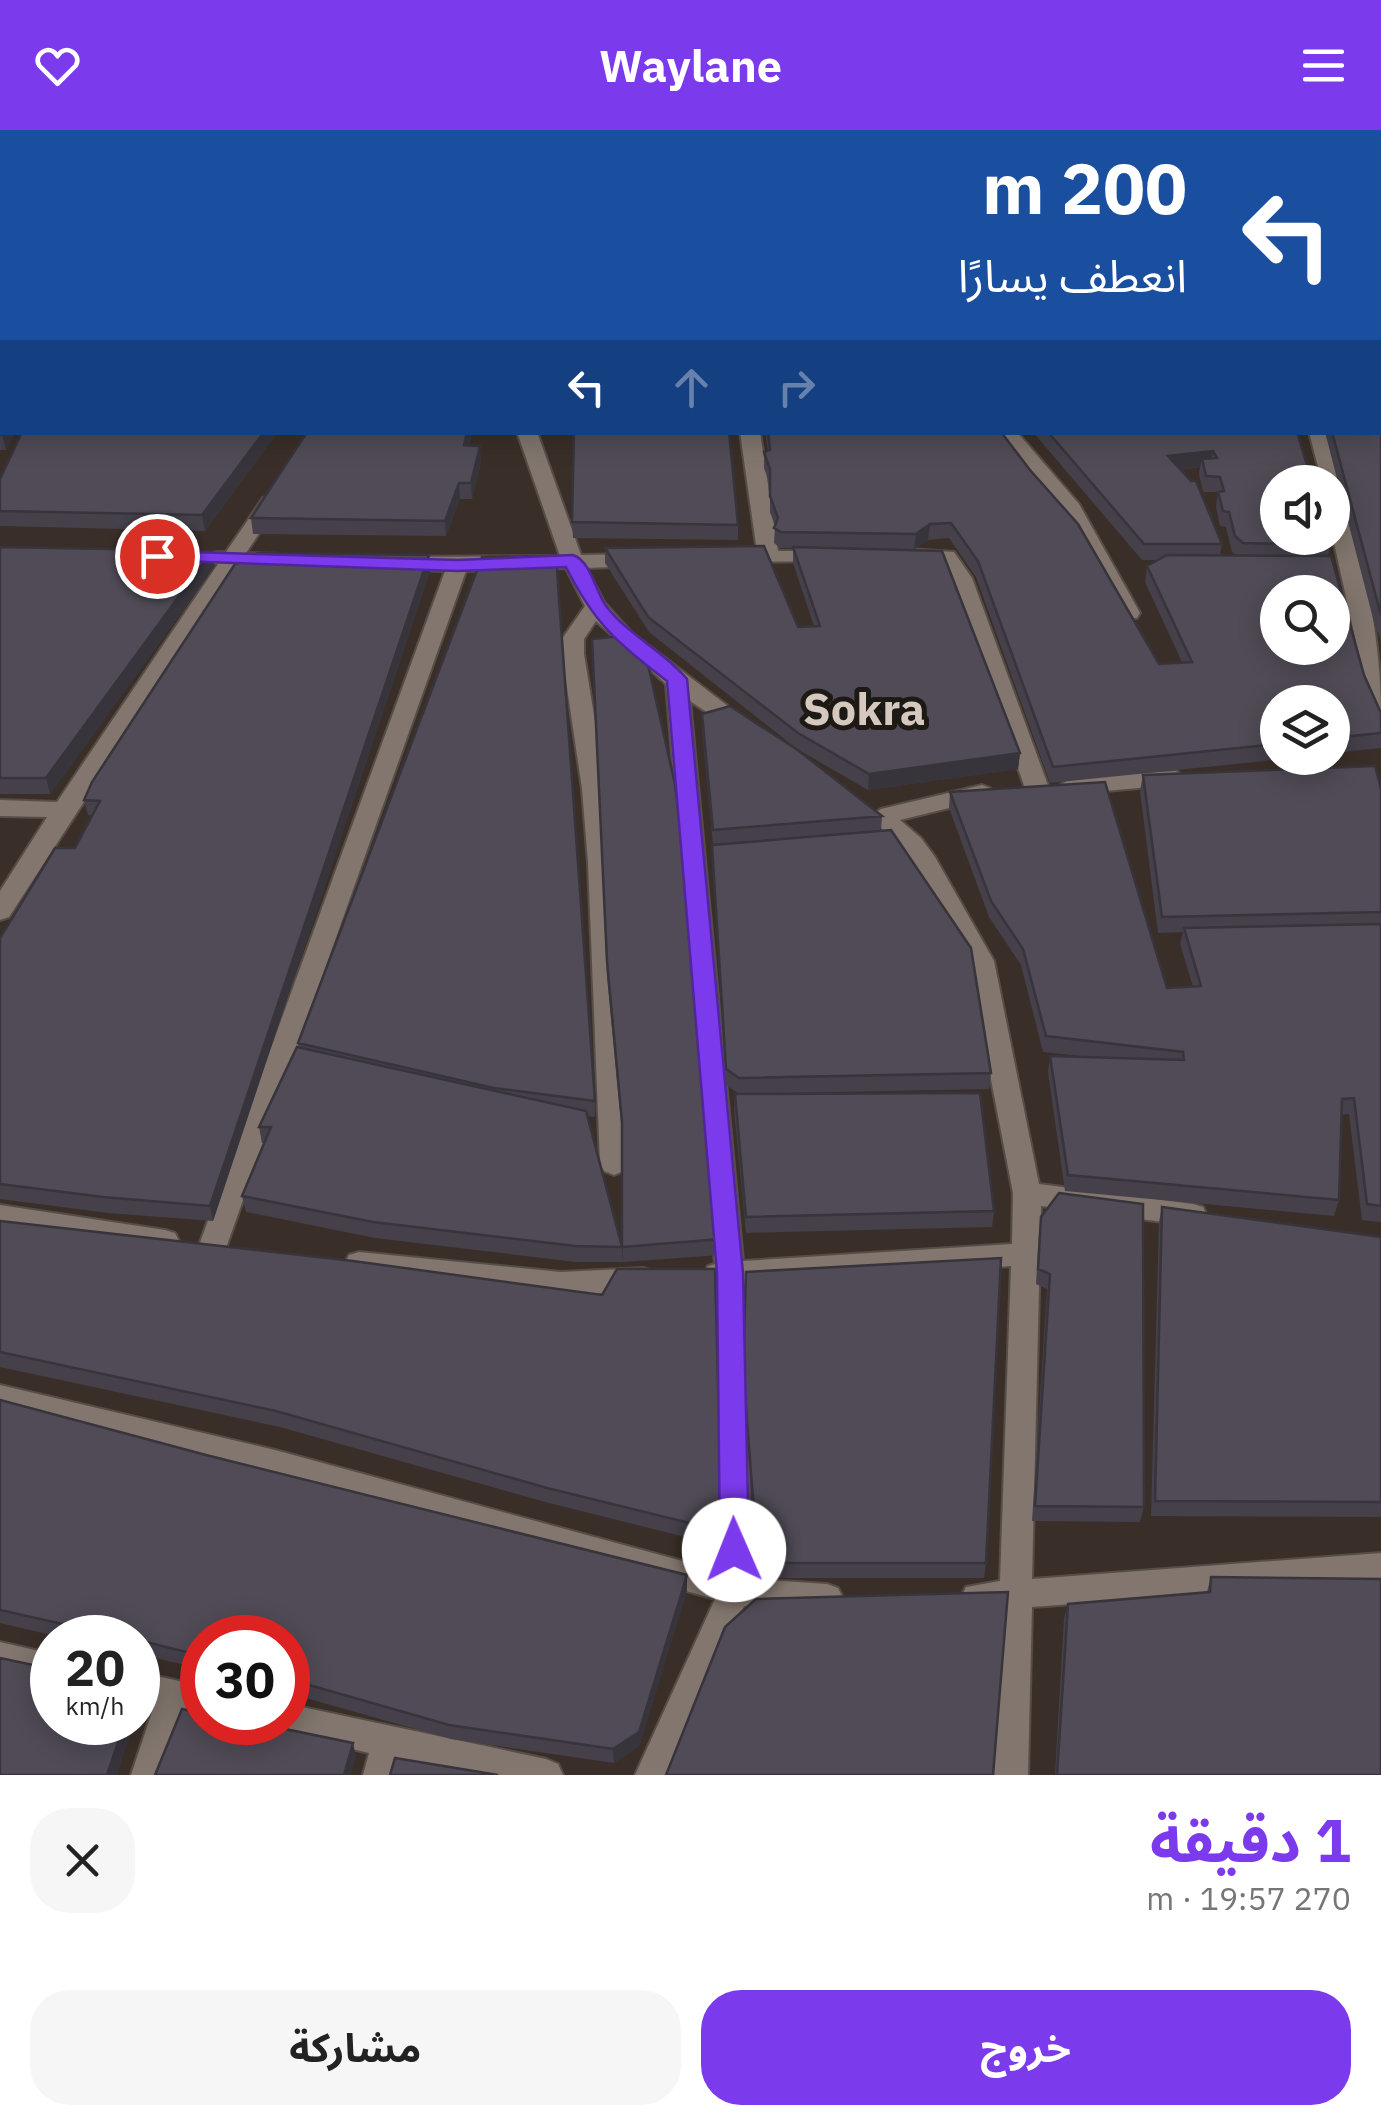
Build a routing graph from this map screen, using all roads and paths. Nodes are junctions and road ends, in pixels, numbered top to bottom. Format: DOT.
graph roads {
  1 [pos="528,435"];
  2 [pos="750,435"];
  3 [pos="1009,435"];
  4 [pos="1321,435"];
  5 [pos="1328,465"];
  6 [pos="283,480"];
  7 [pos="1348,555"];
  8 [pos="157,556"];
  9 [pos="847,556"];
  10 [pos="886,556"];
  11 [pos="236,558"];
  12 [pos="710,558"];
  13 [pos="768,558"];
  14 [pos="671,559"];
  15 [pos="310,561"];
  16 [pos="573,561"];
  17 [pos="367,562"];
  18 [pos="458,565"];
  19 [pos="596,606"];
  20 [pos="1139,632"];
  21 [pos="677,679"];
  22 [pos="1381,705"];
  23 [pos="765,740"];
  24 [pos="1203,777"];
  25 [pos="1037,788"];
  26 [pos="0,808"];
  27 [pos="63,810"];
  28 [pos="0,911"];
  29 [pos="614,1164"];
  30 [pos="1027,1193"];
  31 [pos="0,1216"];
  32 [pos="1224,1219"];
  33 [pos="212,1248"];
  34 [pos="248,1251"];
  35 [pos="1027,1254"];
  36 [pos="338,1260"];
  37 [pos="730,1273"];
  38 [pos="0,1398"];
  39 [pos="1381,1567"];
  40 [pos="735,1590"];
  41 [pos="956,1597"];
  42 [pos="1015,1597"];
  43 [pos="856,1598"];
  44 [pos="0,1657"];
  45 [pos="30,1663"];
  46 [pos="180,1713"];
  47 [pos="310,1725"];
  48 [pos="389,1742"];
  49 [pos="148,1775"];
  50 [pos="380,1775"];
  51 [pos="546,1775"];
  52 [pos="652,1775"];
  53 [pos="1011,1775"];
  1 -- 16 [label="street"];
  2 -- 13 [label="street"];
  3 -- 20 [label="street"];
  4 -- 5 [label="street"];
  6 -- 11 [label="street"];
  7 -- 22 [label="street"];
  8 -- 11 [label="street"];
  9 -- 13 [label="street"];
  10 -- 25 [label="street"];
  11 -- 15 [label="street"];
  11 -- 27 [label="street"];
  12 -- 13 [label="street"];
  14 -- 16 [label="street"];
  16 -- 18 [label="street"];
  16 -- 19 [label="street"];
  17 -- 18 [label="street"];
  18 -- 33 [label="street"];
  19 -- 21 [label="street"];
  19 -- 29 [label="street"];
  21 -- 23 [label="street"];
  21 -- 37 [label="street"];
  24 -- 25 [label="street"];
  25 -- 30 [label="street"];
  26 -- 27 [label="street"];
  27 -- 28 [label="street"];
  30 -- 32 [label="street"];
  30 -- 35 [label="street"];
  31 -- 33 [label="street"];
  33 -- 34 [label="street"];
  35 -- 37 [label="street"];
  35 -- 42 [label="street"];
  36 -- 37 [label="street"];
  37 -- 40 [label="street"];
  38 -- 40 [label="street"];
  39 -- 42 [label="street"];
  40 -- 43 [label="street"];
  40 -- 52 [label="street"];
  41 -- 42 [label="street"];
  42 -- 53 [label="street"];
  44 -- 45 [label="street"];
  46 -- 49 [label="street"];
  47 -- 48 [label="street"];
  48 -- 50 [label="street"];
  48 -- 51 [label="street"];
}
